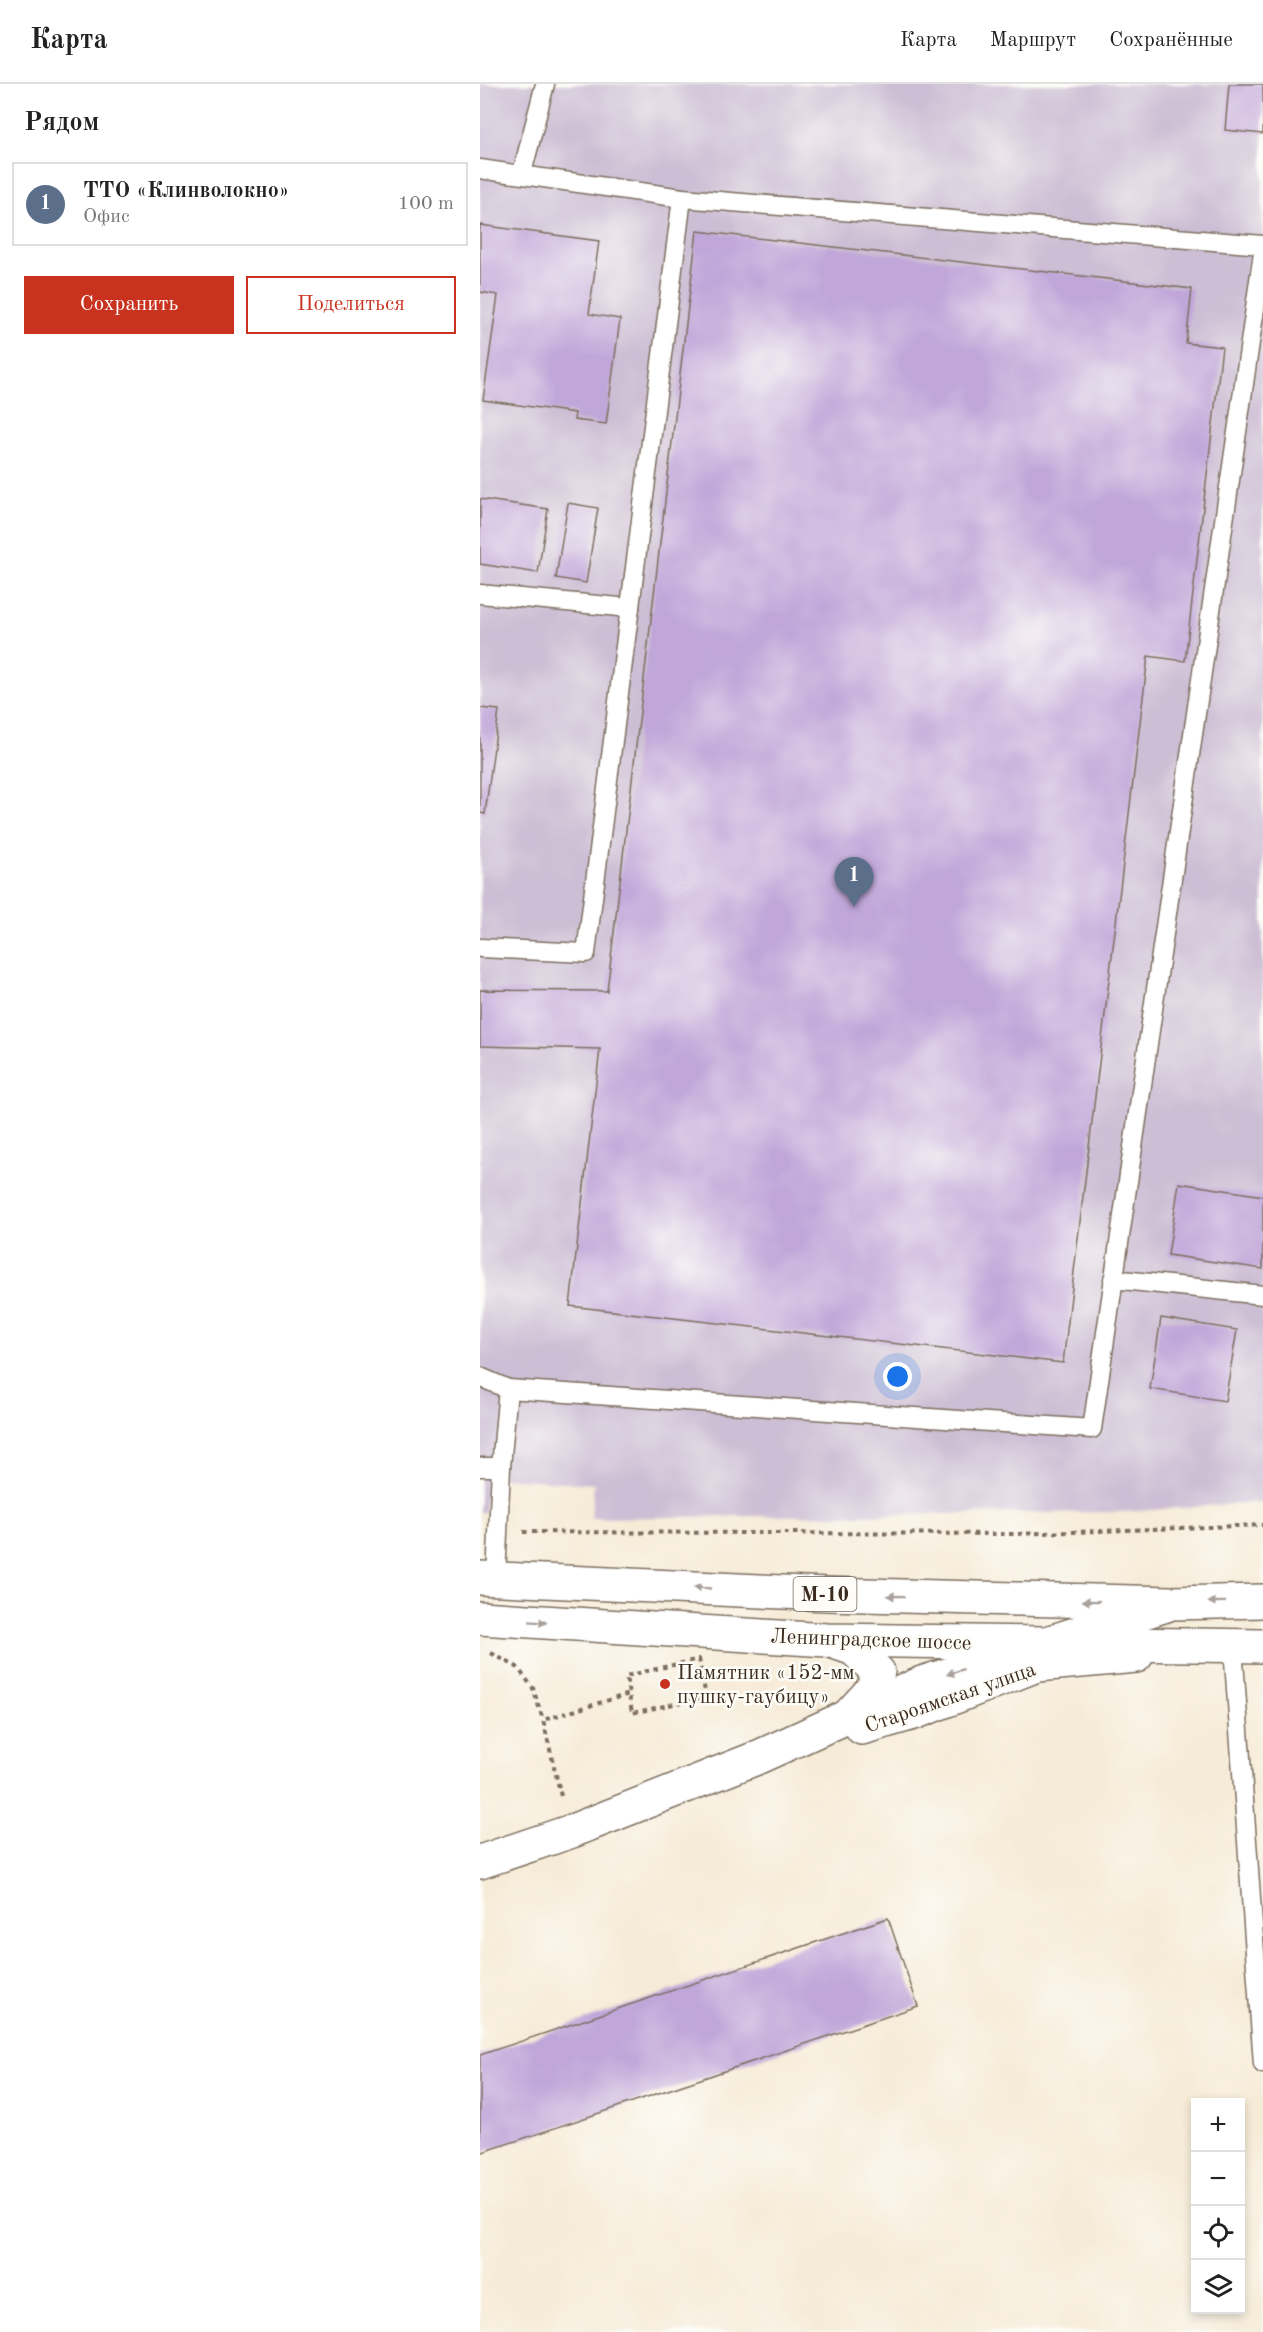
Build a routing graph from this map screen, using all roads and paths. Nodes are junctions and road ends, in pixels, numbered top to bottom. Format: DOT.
graph roads {
  1 [pos="545,84"];
  2 [pos="480,169"];
  3 [pos="522,173"];
  4 [pos="682,198"];
  5 [pos="1263,245"];
  6 [pos="1263,254"];
  7 [pos="480,594"];
  8 [pos="630,608"];
  9 [pos="480,948"];
  10 [pos="1113,1279"];
  11 [pos="1263,1295"];
  12 [pos="480,1377"];
  13 [pos="508,1389"];
  14 [pos="480,1467"];
  15 [pos="501,1467"];
  16 [pos="1263,1525"];
  17 [pos="497,1532"];
  18 [pos="488,1578"];
  19 [pos="1263,1601"];
  20 [pos="1171,1603"];
  21 [pos="480,1618"];
  22 [pos="827,1640"];
  23 [pos="1047,1643"];
  24 [pos="1239,1647"];
  25 [pos="489,1652"];
  26 [pos="629,1694"];
  27 [pos="849,1715"];
  28 [pos="543,1720"];
  29 [pos="754,1760"];
  30 [pos="561,1796"];
  31 [pos="480,1862"];
  32 [pos="1260,1981"];
  33 [pos="1263,2064"];
  1 -- 3 [label="lane"];
  2 -- 3 [label="lane"];
  3 -- 4 [label="lane"];
  4 -- 5 [label="lane"];
  4 -- 8 [label="lane"];
  6 -- 10 [label="lane"];
  7 -- 8 [label="lane"];
  8 -- 9 [label="lane"];
  10 -- 11 [label="lane"];
  10 -- 13 [label="lane"];
  12 -- 13 [label="lane"];
  13 -- 15 [label="lane"];
  14 -- 15 [label="lane"];
  15 -- 17 [label="lane"];
  16 -- 17 [label="path"];
  17 -- 18 [label="lane"];
  20 -- 18 [label="main road, Ленинградское шоссе / М-10, one-way"];
  19 -- 20 [label="main road, Ленинградское шоссе / М-10, one-way"];
  20 -- 23 [label="main road, Староямская улица"];
  21 -- 22 [label="main road, Ленинградское шоссе / М-10, one-way"];
  22 -- 23 [label="main road, Ленинградское шоссе / М-10"];
  22 -- 27 [label="main road"];
  23 -- 24 [label="main road, Ленинградское шоссе / М-10"];
  23 -- 27 [label="main road, Староямская улица, one-way"];
  24 -- 29 [label="main road, Староямская улица"];
  24 -- 32 [label="lane"];
  25 -- 28 [label="path"];
  26 -- 26 [label="path"];
  26 -- 28 [label="path"];
  27 -- 29 [label="main road, Староямская улица"];
  28 -- 30 [label="path"];
  29 -- 31 [label="main road, Староямская улица"];
  32 -- 33 [label="lane"];
}
